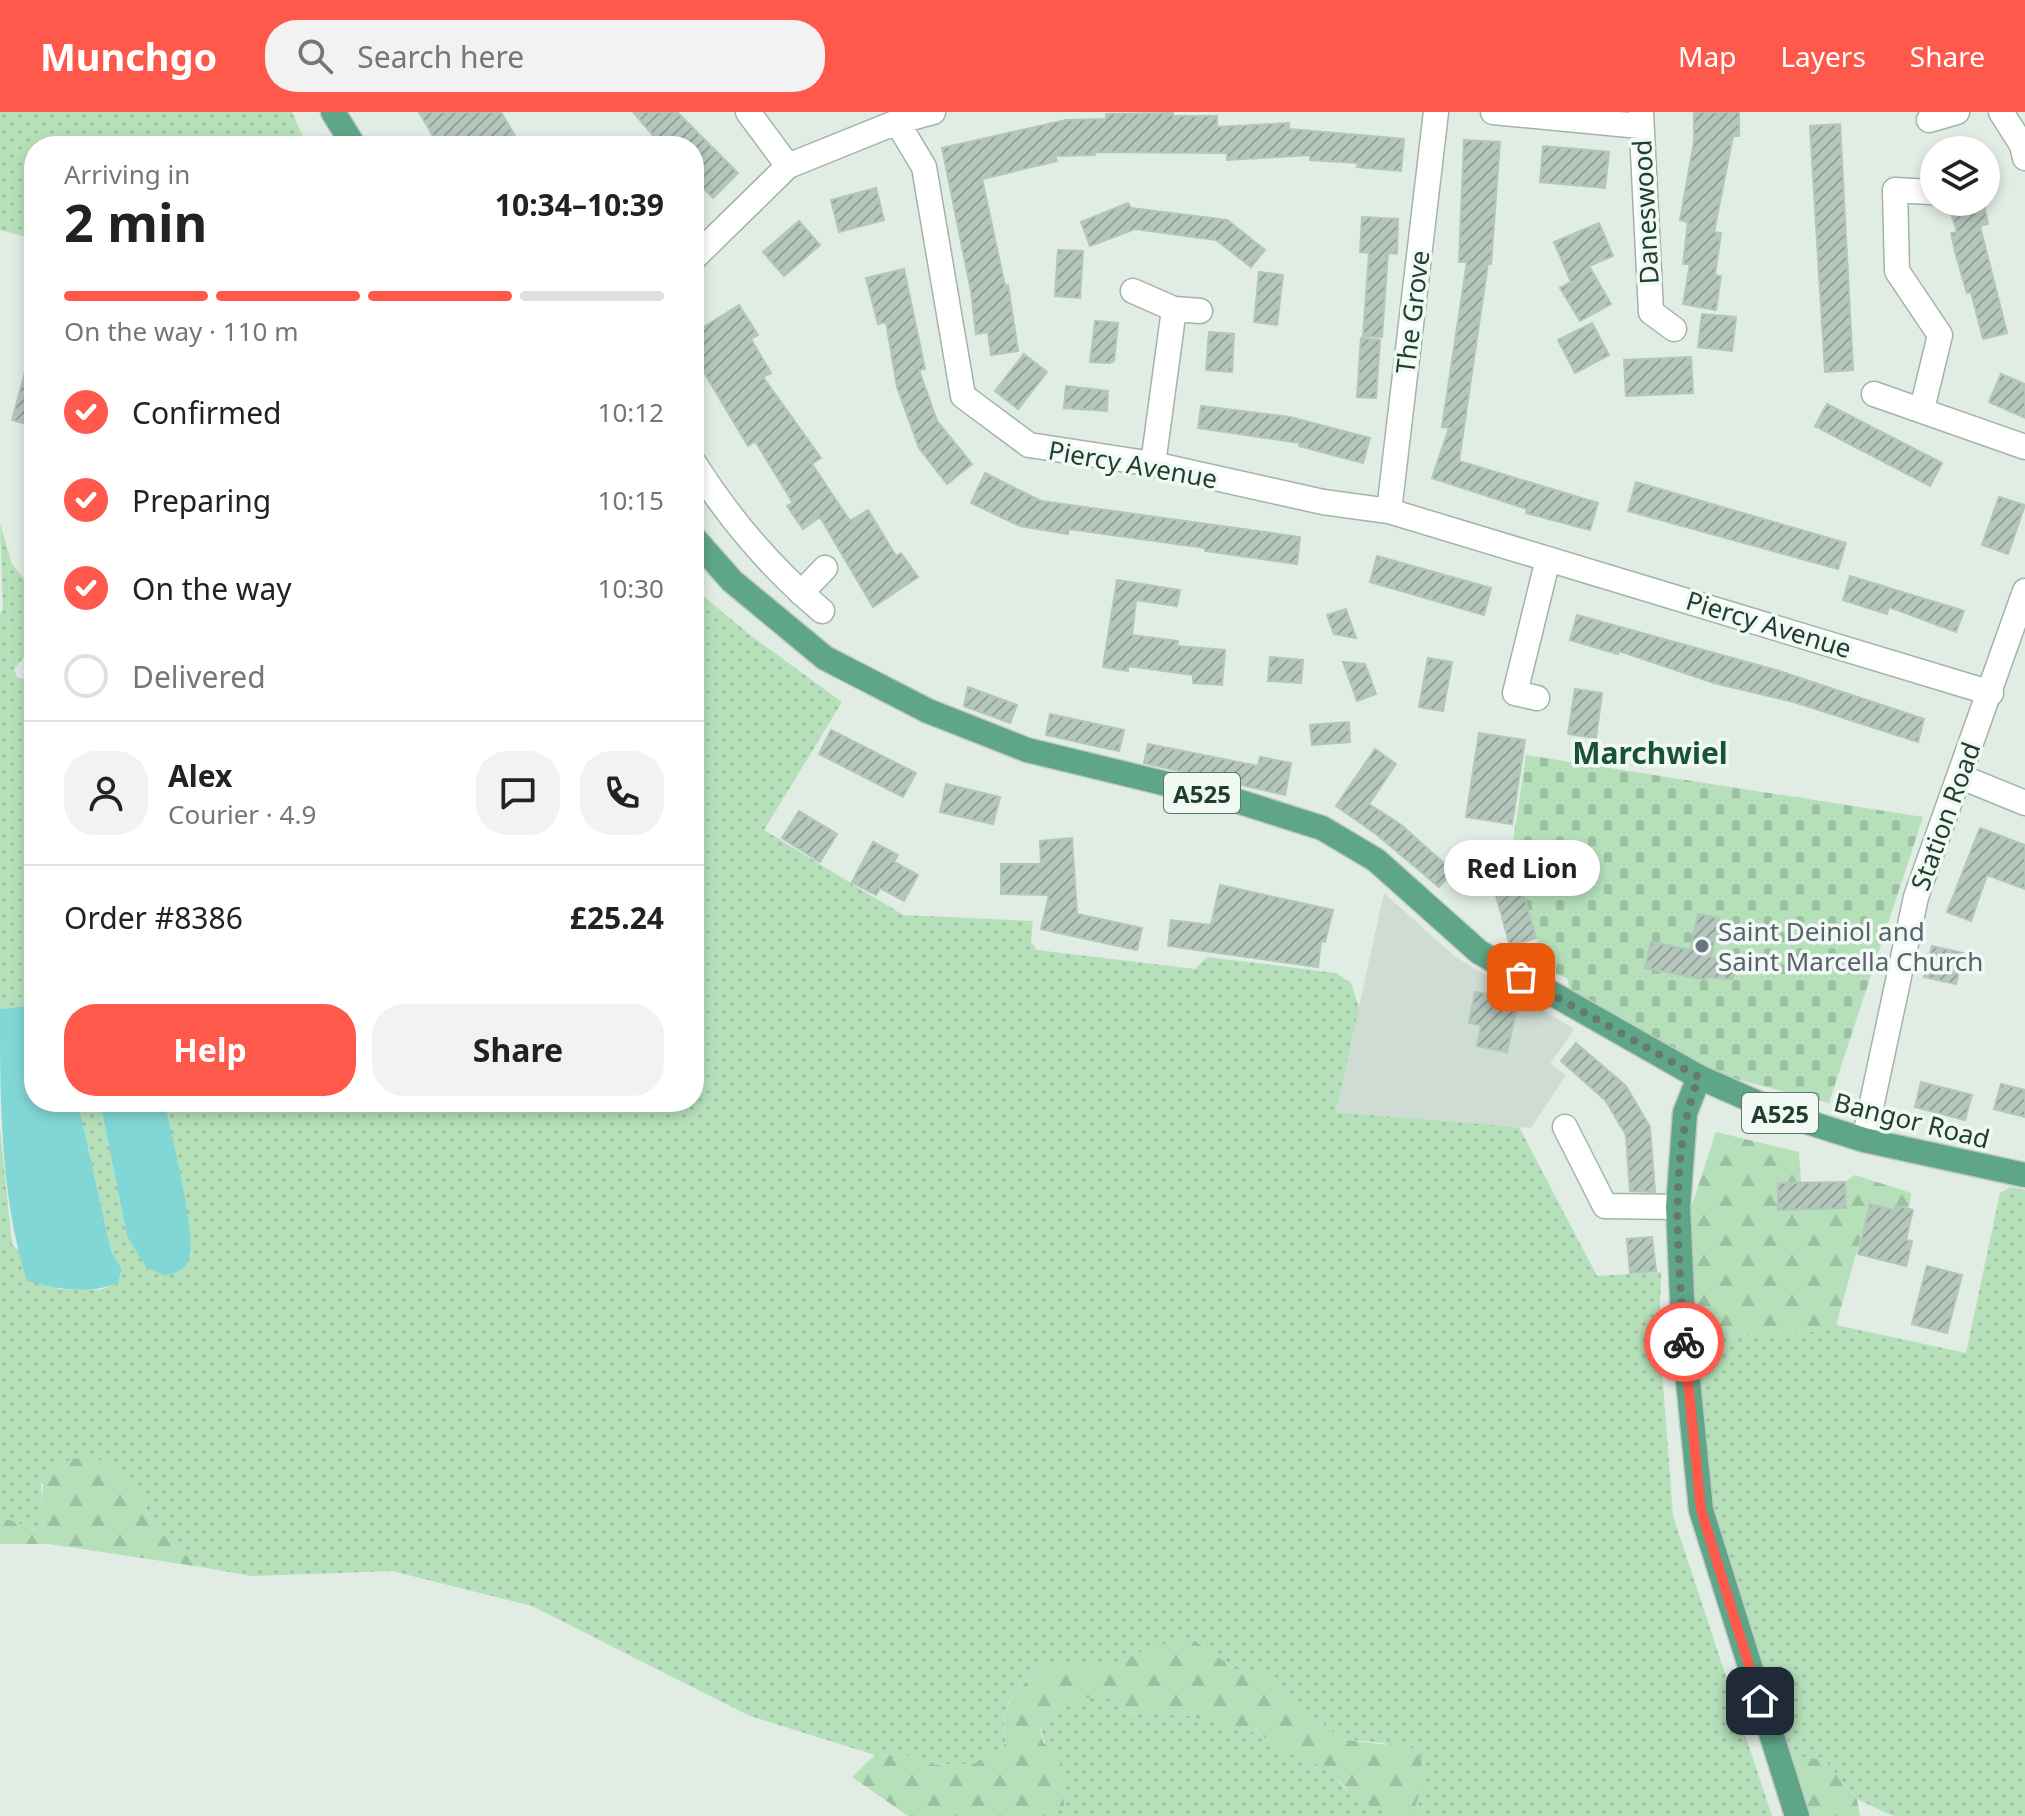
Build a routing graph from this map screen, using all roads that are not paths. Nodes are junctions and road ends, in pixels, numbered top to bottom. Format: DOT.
graph roads {
  1 [pos="333,112"];
  2 [pos="748,112"];
  3 [pos="933,112"];
  4 [pos="1436,112"];
  5 [pos="1493,112"];
  6 [pos="1957,112"];
  7 [pos="2001,112"];
  8 [pos="1641,119"];
  9 [pos="1929,120"];
  10 [pos="897,122"];
  11 [pos="348,136"];
  12 [pos="2025,158"];
  13 [pos="788,166"];
  14 [pos="1920,191"];
  15 [pos="704,248"];
  16 [pos="1133,291"];
  17 [pos="1174,309"];
  18 [pos="1200,311"];
  19 [pos="1674,329"];
  20 [pos="1874,394"];
  21 [pos="1922,409"];
  22 [pos="2025,447"];
  23 [pos="1153,464"];
  24 [pos="704,479"];
  25 [pos="1389,511"];
  26 [pos="704,549"];
  27 [pos="1548,559"];
  28 [pos="825,568"];
  29 [pos="2025,591"];
  30 [pos="801,593"];
  31 [pos="822,611"];
  32 [pos="1991,693"];
  33 [pos="1537,698"];
  34 [pos="1959,776"];
  35 [pos="2025,803"];
  36 [pos="1699,1077"];
  37 [pos="1565,1127"];
  38 [pos="1864,1140"];
  39 [pos="2025,1175"];
  40 [pos="1678,1207"];
  41 [pos="1797,1816"];
  1 -- 11 [label="main road"];
  2 -- 13 [label="street"];
  3 -- 10 [label="street"];
  4 -- 25 [label="street, The Grove"];
  5 -- 8 [label="street"];
  6 -- 9 [label="street"];
  7 -- 12 [label="street"];
  8 -- 19 [label="street, Daneswood"];
  10 -- 13 [label="street"];
  10 -- 23 [label="street, Piercy Avenue"];
  13 -- 15 [label="street"];
  14 -- 21 [label="street"];
  16 -- 17 [label="street"];
  17 -- 18 [label="street"];
  17 -- 23 [label="street"];
  20 -- 21 [label="street"];
  21 -- 22 [label="street"];
  23 -- 25 [label="street, Piercy Avenue"];
  24 -- 30 [label="street"];
  25 -- 27 [label="street, Piercy Avenue"];
  26 -- 36 [label="main road, A525"];
  27 -- 32 [label="street, Piercy Avenue"];
  27 -- 33 [label="street"];
  28 -- 30 [label="street"];
  29 -- 32 [label="street, Station Road"];
  30 -- 31 [label="street"];
  32 -- 34 [label="street, Station Road"];
  34 -- 35 [label="street"];
  34 -- 38 [label="street, Station Road"];
  36 -- 38 [label="main road, Bangor Road / A525"];
  36 -- 40 [label="main road"];
  37 -- 40 [label="street"];
  38 -- 39 [label="main road, Bangor Road / A525"];
  40 -- 41 [label="main road"];
}
